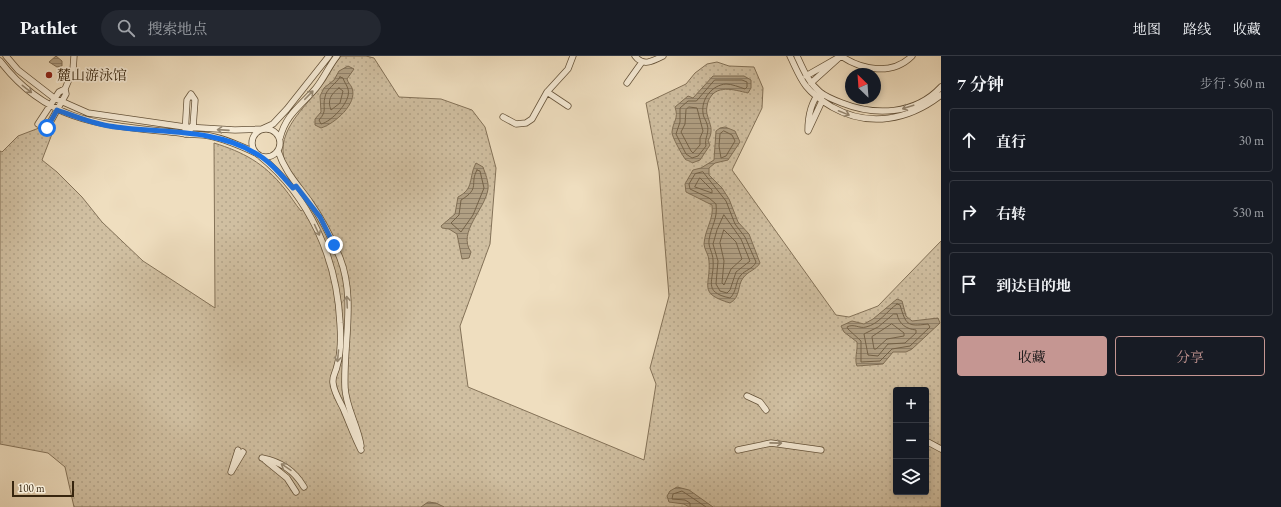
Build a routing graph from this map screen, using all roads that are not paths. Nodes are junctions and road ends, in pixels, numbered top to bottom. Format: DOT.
graph roads {
  1 [pos="6,56"];
  2 [pos="74,56"];
  3 [pos="573,56"];
  4 [pos="635,56"];
  5 [pos="663,56"];
  6 [pos="790,56"];
  7 [pos="797,56"];
  8 [pos="841,56"];
  9 [pos="912,56"];
  10 [pos="332,57"];
  11 [pos="0,61"];
  12 [pos="642,62"];
  13 [pos="806,76"];
  14 [pos="627,83"];
  15 [pos="811,83"];
  16 [pos="941,87"];
  17 [pos="65,89"];
  18 [pos="547,92"];
  19 [pos="818,94"];
  20 [pos="941,95"];
  21 [pos="54,98"];
  22 [pos="822,101"];
  23 [pos="61,102"];
  24 [pos="49,106"];
  25 [pos="568,106"];
  26 [pos="57,110"];
  27 [pos="289,111"];
  28 [pos="503,117"];
  29 [pos="38,124"];
  30 [pos="185,127"];
  31 [pos="193,127"];
  32 [pos="47,128"];
  33 [pos="262,129"];
  34 [pos="185,134"];
  35 [pos="280,138"];
  36 [pos="278,151"];
  37 [pos="258,154"];
  38 [pos="295,187"];
  39 [pos="746,396"];
  40 [pos="766,410"];
  41 [pos="929,443"];
  42 [pos="941,449"];
  43 [pos="738,450"];
  44 [pos="821,450"];
  45 [pos="304,487"];
  46 [pos="296,492"];
  1 -- 21 [label="street"];
  2 -- 17 [label="street"];
  3 -- 18 [label="street"];
  4 -- 12 [label="street"];
  5 -- 12 [label="street"];
  6 -- 19 [label="street"];
  7 -- 13 [label="street"];
  8 -- 9 [label="street"];
  8 -- 13 [label="street"];
  8 -- 15 [label="street"];
  10 -- 27 [label="street"];
  27 -- 10 [label="street, one-way"];
  11 -- 24 [label="street, one-way"];
  12 -- 14 [label="street"];
  13 -- 15 [label="street"];
  15 -- 19 [label="street"];
  16 -- 19 [label="street, one-way"];
  17 -- 21 [label="street"];
  17 -- 23 [label="street"];
  18 -- 25 [label="street"];
  18 -- 28 [label="street"];
  19 -- 22 [label="street"];
  19 -- 22 [label="street"];
  22 -- 20 [label="street, one-way"];
  21 -- 23 [label="street"];
  21 -- 24 [label="street"];
  23 -- 26 [label="street"];
  23 -- 30 [label="street"];
  24 -- 26 [label="street"];
  24 -- 29 [label="street"];
  26 -- 32 [label="street"];
  26 -- 34 [label="street"];
  27 -- 33 [label="street"];
  27 -- 35 [label="street"];
  30 -- 31 [label="street"];
  30 -- 31 [label="street"];
  30 -- 34 [label="street"];
  33 -- 31 [label="street, one-way"];
  31 -- 34 [label="street"];
  33 -- 35 [label="street"];
  33 -- 37 [label="street"];
  34 -- 37 [label="street"];
  35 -- 36 [label="street"];
  36 -- 37 [label="street"];
  36 -- 38 [label="street"];
  37 -- 38 [label="street"];
  38 -- 38 [label="street, one-way"];
  39 -- 40 [label="street"];
  41 -- 42 [label="street"];
  43 -- 44 [label="street, one-way"];
  45 -- 46 [label="street, one-way"];
}
